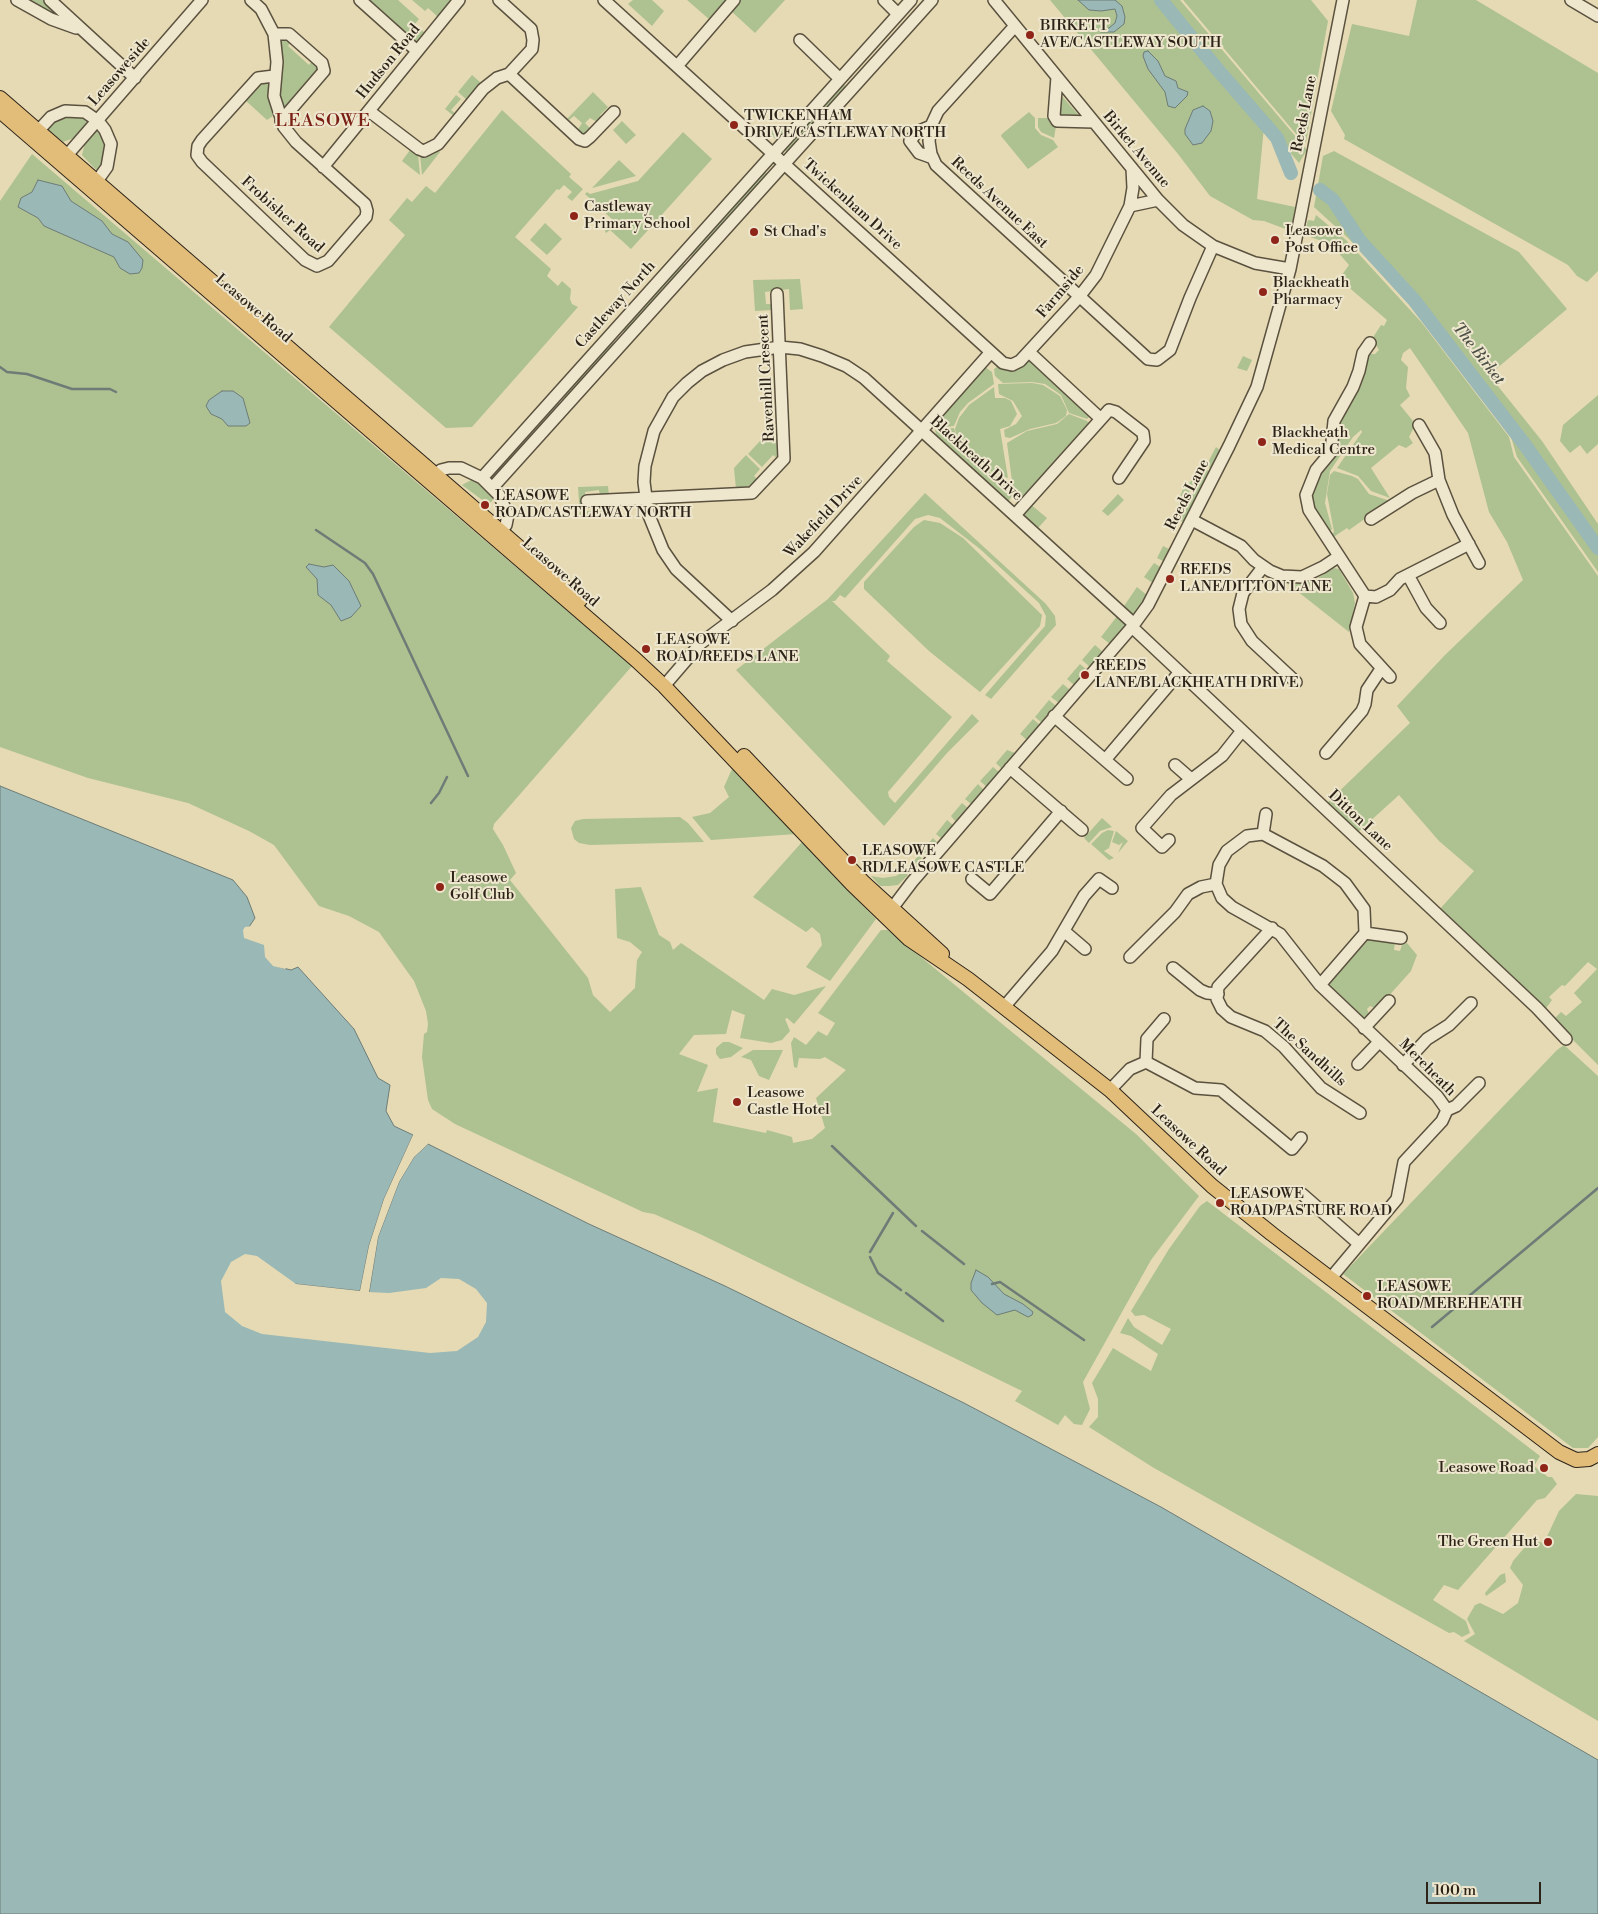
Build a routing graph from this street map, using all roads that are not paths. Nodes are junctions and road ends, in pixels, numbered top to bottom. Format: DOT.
graph roads {
  1 [pos="17,0"];
  2 [pos="50,0"];
  3 [pos="202,0"];
  4 [pos="251,0"];
  5 [pos="360,0"];
  6 [pos="459,0"];
  7 [pos="499,0"];
  8 [pos="604,0"];
  9 [pos="734,0"];
  10 [pos="884,0"];
  11 [pos="911,0"];
  12 [pos="932,0"];
  13 [pos="994,0"];
  14 [pos="1344,0"];
  15 [pos="1571,0"];
  16 [pos="899,14"];
  17 [pos="1598,16"];
  18 [pos="910,24"];
  19 [pos="1015,26"];
  20 [pos="81,30"];
  21 [pos="274,34"];
  22 [pos="800,40"];
  23 [pos="416,51"];
  24 [pos="678,65"];
  25 [pos="509,74"];
  26 [pos="274,76"];
  27 [pos="842,77"];
  28 [pos="1057,77"];
  29 [pos="135,78"];
  30 [pos="855,85"];
  31 [pos="0,98"];
  32 [pos="369,110"];
  33 [pos="0,111"];
  34 [pos="614,112"];
  35 [pos="98,120"];
  36 [pos="280,121"];
  37 [pos="1094,122"];
  38 [pos="931,126"];
  39 [pos="38,131"];
  40 [pos="773,154"];
  41 [pos="932,158"];
  42 [pos="64,159"];
  43 [pos="784,164"];
  44 [pos="323,167"];
  45 [pos="1132,168"];
  46 [pos="97,181"];
  47 [pos="1158,200"];
  48 [pos="1130,206"];
  49 [pos="1213,246"];
  50 [pos="683,254"];
  51 [pos="694,263"];
  52 [pos="1290,269"];
  53 [pos="777,294"];
  54 [pos="1079,298"];
  55 [pos="611,332"];
  56 [pos="622,343"];
  57 [pos="1370,343"];
  58 [pos="780,347"];
  59 [pos="991,352"];
  60 [pos="1029,352"];
  61 [pos="557,394"];
  62 [pos="568,404"];
  63 [pos="1101,419"];
  64 [pos="1419,426"];
  65 [pos="922,431"];
  66 [pos="482,478"];
  67 [pos="1119,478"];
  68 [pos="433,479"];
  69 [pos="1440,480"];
  70 [pos="493,487"];
  71 [pos="646,499"];
  72 [pos="587,502"];
  73 [pos="1015,515"];
  74 [pos="1371,519"];
  75 [pos="1192,520"];
  76 [pos="498,535"];
  77 [pos="1468,544"];
  78 [pos="1338,557"];
  79 [pos="1479,563"];
  80 [pos="1263,567"];
  81 [pos="1408,575"];
  82 [pos="1365,596"];
  83 [pos="732,621"];
  84 [pos="1440,623"];
  85 [pos="1133,626"];
  86 [pos="1179,673"];
  87 [pos="1296,682"];
  88 [pos="667,683"];
  89 [pos="1054,716"];
  90 [pos="1241,732"];
  91 [pos="1326,753"];
  92 [pos="1105,760"];
  93 [pos="1175,765"];
  94 [pos="1010,768"];
  95 [pos="1127,779"];
  96 [pos="1191,779"];
  97 [pos="1061,812"];
  98 [pos="1266,814"];
  99 [pos="1082,830"];
  100 [pos="1263,834"];
  101 [pos="1169,840"];
  102 [pos="972,879"];
  103 [pos="1216,884"];
  104 [pos="1112,888"];
  105 [pos="888,913"];
  106 [pos="1272,928"];
  107 [pos="1064,931"];
  108 [pos="1365,933"];
  109 [pos="1401,938"];
  110 [pos="1085,949"];
  111 [pos="1130,957"];
  112 [pos="1173,968"];
  113 [pos="1320,985"];
  114 [pos="1218,994"];
  115 [pos="1389,1001"];
  116 [pos="1471,1003"];
  117 [pos="1004,1007"];
  118 [pos="1164,1019"];
  119 [pos="1364,1028"];
  120 [pos="1566,1039"];
  121 [pos="1379,1042"];
  122 [pos="1146,1062"];
  123 [pos="1358,1064"];
  124 [pos="1403,1064"];
  125 [pos="1479,1083"];
  126 [pos="1110,1090"];
  127 [pos="1447,1110"];
  128 [pos="1360,1113"];
  129 [pos="1301,1138"];
  130 [pos="1302,1194"];
  131 [pos="1358,1243"];
  132 [pos="1330,1279"];
  133 [pos="1598,1454"];
  1 -- 20 [label="street"];
  2 -- 20 [label="street"];
  3 -- 29 [label="street, Leasoweside"];
  4 -- 21 [label="street"];
  5 -- 23 [label="street"];
  6 -- 23 [label="street, Hudson Road"];
  7 -- 25 [label="street"];
  8 -- 24 [label="street, Twickenham Drive"];
  9 -- 24 [label="street"];
  10 -- 16 [label="street"];
  11 -- 16 [label="street, Castleway North"];
  12 -- 18 [label="street, Castleway North"];
  13 -- 19 [label="street, Birket Avenue"];
  14 -- 52 [label="street, Reeds Lane"];
  15 -- 17 [label="street"];
  16 -- 18 [label="street"];
  16 -- 27 [label="street, Castleway North"];
  18 -- 30 [label="street, Castleway North"];
  19 -- 28 [label="street, Birket Avenue"];
  19 -- 38 [label="street"];
  20 -- 29 [label="street"];
  21 -- 26 [label="street"];
  21 -- 36 [label="street"];
  22 -- 27 [label="street"];
  23 -- 32 [label="street, Hudson Road"];
  24 -- 40 [label="street, Twickenham Drive"];
  25 -- 32 [label="street"];
  25 -- 34 [label="street"];
  26 -- 36 [label="street, Frobisher Road"];
  26 -- 44 [label="street, Frobisher Road"];
  27 -- 30 [label="street"];
  27 -- 40 [label="street, Castleway North"];
  28 -- 37 [label="street, Birket Avenue"];
  28 -- 37 [label="street"];
  29 -- 35 [label="street, Leasoweside"];
  30 -- 43 [label="street, Castleway North"];
  31 -- 39 [label="main road, Leasowe Road"];
  32 -- 44 [label="street, Hudson Road"];
  33 -- 42 [label="main road, Leasowe Road"];
  35 -- 39 [label="street"];
  35 -- 42 [label="street, Leasoweside"];
  35 -- 46 [label="street"];
  36 -- 44 [label="street, Frobisher Road"];
  37 -- 45 [label="street, Birket Avenue"];
  38 -- 41 [label="street, Reeds Avenue East"];
  38 -- 41 [label="street"];
  39 -- 42 [label="main road, Leasowe Road"];
  40 -- 43 [label="street, Twickenham Drive"];
  40 -- 50 [label="street, Castleway North"];
  41 -- 54 [label="street, Reeds Avenue East"];
  42 -- 46 [label="main road, Leasowe Road"];
  42 -- 68 [label="main road, Leasowe Road"];
  43 -- 51 [label="street, Castleway North"];
  43 -- 59 [label="street, Twickenham Drive"];
  45 -- 47 [label="street, Birket Avenue"];
  45 -- 48 [label="street, Farmside"];
  46 -- 68 [label="main road, Leasowe Road"];
  47 -- 48 [label="street"];
  47 -- 49 [label="street, Birket Avenue"];
  48 -- 54 [label="street, Farmside"];
  49 -- 52 [label="street, Birket Avenue"];
  49 -- 54 [label="street, Reeds Avenue East"];
  50 -- 51 [label="street"];
  50 -- 55 [label="street, Castleway North"];
  51 -- 56 [label="street, Castleway North"];
  52 -- 75 [label="street, Reeds Lane"];
  53 -- 58 [label="street, Ravenhill Crescent"];
  54 -- 60 [label="street, Farmside"];
  55 -- 56 [label="street"];
  55 -- 61 [label="street, Castleway North"];
  56 -- 62 [label="street, Castleway North"];
  57 -- 78 [label="street"];
  58 -- 65 [label="street, Blackheath Drive"];
  58 -- 71 [label="street, Blackheath Drive"];
  58 -- 71 [label="street, Ravenhill Crescent"];
  59 -- 60 [label="street, Farmside"];
  59 -- 65 [label="street, Wakefield Drive"];
  60 -- 63 [label="street"];
  61 -- 62 [label="street"];
  61 -- 66 [label="street, Castleway North"];
  62 -- 70 [label="street, Castleway North"];
  63 -- 67 [label="street"];
  63 -- 73 [label="street"];
  64 -- 69 [label="street"];
  65 -- 73 [label="street, Blackheath Drive"];
  65 -- 83 [label="street, Wakefield Drive"];
  66 -- 68 [label="street"];
  66 -- 70 [label="street"];
  68 -- 76 [label="main road, Leasowe Road"];
  69 -- 74 [label="street"];
  69 -- 77 [label="street"];
  70 -- 76 [label="street"];
  71 -- 72 [label="street, Ravenhill Crescent"];
  71 -- 83 [label="street, Blackheath Drive"];
  73 -- 85 [label="street, Blackheath Drive"];
  75 -- 80 [label="street"];
  75 -- 85 [label="street, Reeds Lane"];
  76 -- 88 [label="main road, Leasowe Road"];
  77 -- 79 [label="street"];
  77 -- 81 [label="street"];
  78 -- 80 [label="street"];
  78 -- 82 [label="street"];
  80 -- 87 [label="street"];
  81 -- 82 [label="street"];
  81 -- 84 [label="street"];
  82 -- 91 [label="street"];
  83 -- 88 [label="street, Wakefield Drive"];
  85 -- 86 [label="street, Ditton Lane"];
  85 -- 89 [label="street, Reeds Lane"];
  86 -- 90 [label="street, Ditton Lane"];
  86 -- 92 [label="street"];
  88 -- 105 [label="main road, Leasowe Road"];
  89 -- 92 [label="street"];
  89 -- 94 [label="street, Reeds Lane"];
  90 -- 96 [label="street"];
  90 -- 120 [label="street, Ditton Lane"];
  92 -- 95 [label="street"];
  93 -- 96 [label="street"];
  94 -- 97 [label="street"];
  94 -- 105 [label="street, Reeds Lane"];
  96 -- 101 [label="street"];
  97 -- 99 [label="street"];
  97 -- 102 [label="street"];
  98 -- 100 [label="street"];
  100 -- 103 [label="street"];
  100 -- 108 [label="street"];
  103 -- 106 [label="street, Mereheath"];
  103 -- 111 [label="street"];
  104 -- 107 [label="street"];
  105 -- 117 [label="main road, Leasowe Road"];
  106 -- 113 [label="street, Mereheath"];
  106 -- 114 [label="street"];
  107 -- 110 [label="street"];
  107 -- 117 [label="street"];
  108 -- 109 [label="street"];
  108 -- 113 [label="street"];
  112 -- 114 [label="street"];
  113 -- 119 [label="street, Mereheath"];
  114 -- 128 [label="street, The Sandhills"];
  115 -- 119 [label="street"];
  116 -- 124 [label="street"];
  117 -- 126 [label="main road, Leasowe Road"];
  118 -- 122 [label="street"];
  119 -- 121 [label="street, Mereheath"];
  121 -- 123 [label="street"];
  121 -- 124 [label="street, Mereheath"];
  122 -- 126 [label="street"];
  122 -- 129 [label="street"];
  124 -- 127 [label="street, Mereheath"];
  125 -- 127 [label="street"];
  126 -- 132 [label="main road, Leasowe Road"];
  127 -- 131 [label="street, Mereheath"];
  130 -- 131 [label="street"];
  131 -- 132 [label="street, Mereheath"];
  132 -- 133 [label="main road, Leasowe Road"];
}
